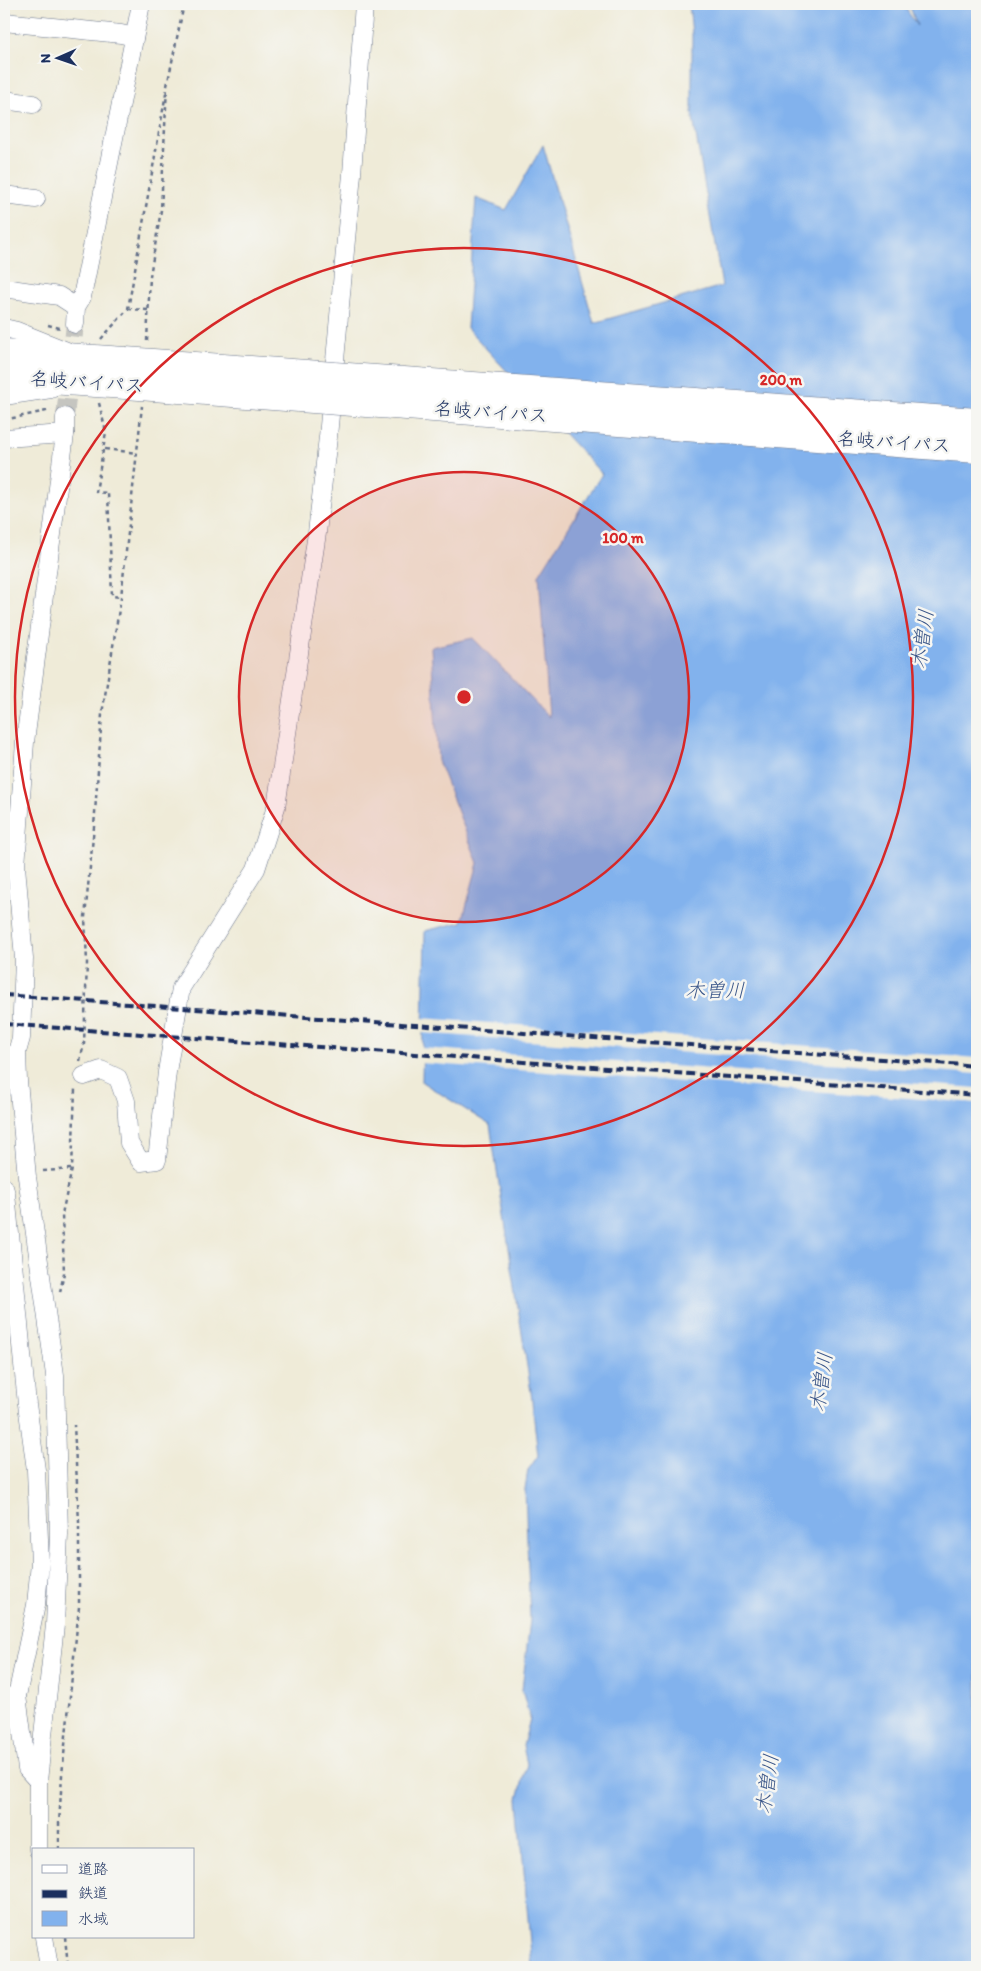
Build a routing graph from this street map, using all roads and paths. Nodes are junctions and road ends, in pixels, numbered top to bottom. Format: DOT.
graph roads {
  1 [pos="141,4"];
  2 [pos="184,4"];
  3 [pos="364,4"];
  4 [pos="4,22"];
  5 [pos="134,37"];
  6 [pos="167,86"];
  7 [pos="4,100"];
  8 [pos="33,104"];
  9 [pos="4,195"];
  10 [pos="36,199"];
  11 [pos="4,288"];
  12 [pos="128,309"];
  13 [pos="148,310"];
  14 [pos="4,328"];
  15 [pos="92,350"];
  16 [pos="4,352"];
  17 [pos="4,377"];
  18 [pos="124,380"];
  19 [pos="4,396"];
  20 [pos="977,422"];
  21 [pos="4,438"];
  22 [pos="104,448"];
  23 [pos="977,449"];
  24 [pos="137,453"];
  25 [pos="121,597"];
  26 [pos="10,1052"];
  27 [pos="79,1076"];
  28 [pos="72,1169"];
  29 [pos="43,1171"];
  30 [pos="4,1187"];
  31 [pos="59,1298"];
  32 [pos="11,1696"];
  33 [pos="38,1781"];
  34 [pos="38,1848"];
  35 [pos="44,1938"];
  36 [pos="65,1938"];
  37 [pos="49,1967"];
  38 [pos="68,1967"];
  1 -- 5 [label="street"];
  2 -- 6 [label="path"];
  3 -- 27 [label="street"];
  4 -- 5 [label="street"];
  5 -- 11 [label="street"];
  6 -- 12 [label="path"];
  6 -- 13 [label="path"];
  7 -- 8 [label="street"];
  9 -- 10 [label="street"];
  12 -- 13 [label="path"];
  12 -- 15 [label="path"];
  13 -- 18 [label="path"];
  14 -- 15 [label="street"];
  15 -- 16 [label="highway, 名岐バイパス"];
  15 -- 18 [label="highway, 名岐バイパス"];
  17 -- 18 [label="highway, 名岐バイパス"];
  18 -- 19 [label="street"];
  18 -- 20 [label="highway, 名岐バイパス, bridge"];
  18 -- 22 [label="path"];
  18 -- 23 [label="highway, 名岐バイパス, bridge"];
  18 -- 24 [label="path"];
  21 -- 26 [label="street"];
  22 -- 24 [label="path"];
  22 -- 25 [label="path"];
  24 -- 25 [label="path"];
  25 -- 27 [label="path"];
  26 -- 33 [label="street"];
  27 -- 28 [label="path"];
  28 -- 29 [label="path"];
  28 -- 31 [label="path"];
  30 -- 32 [label="street"];
  32 -- 33 [label="street"];
  33 -- 34 [label="street"];
  35 -- 37 [label="street"];
  36 -- 38 [label="path"];
}
